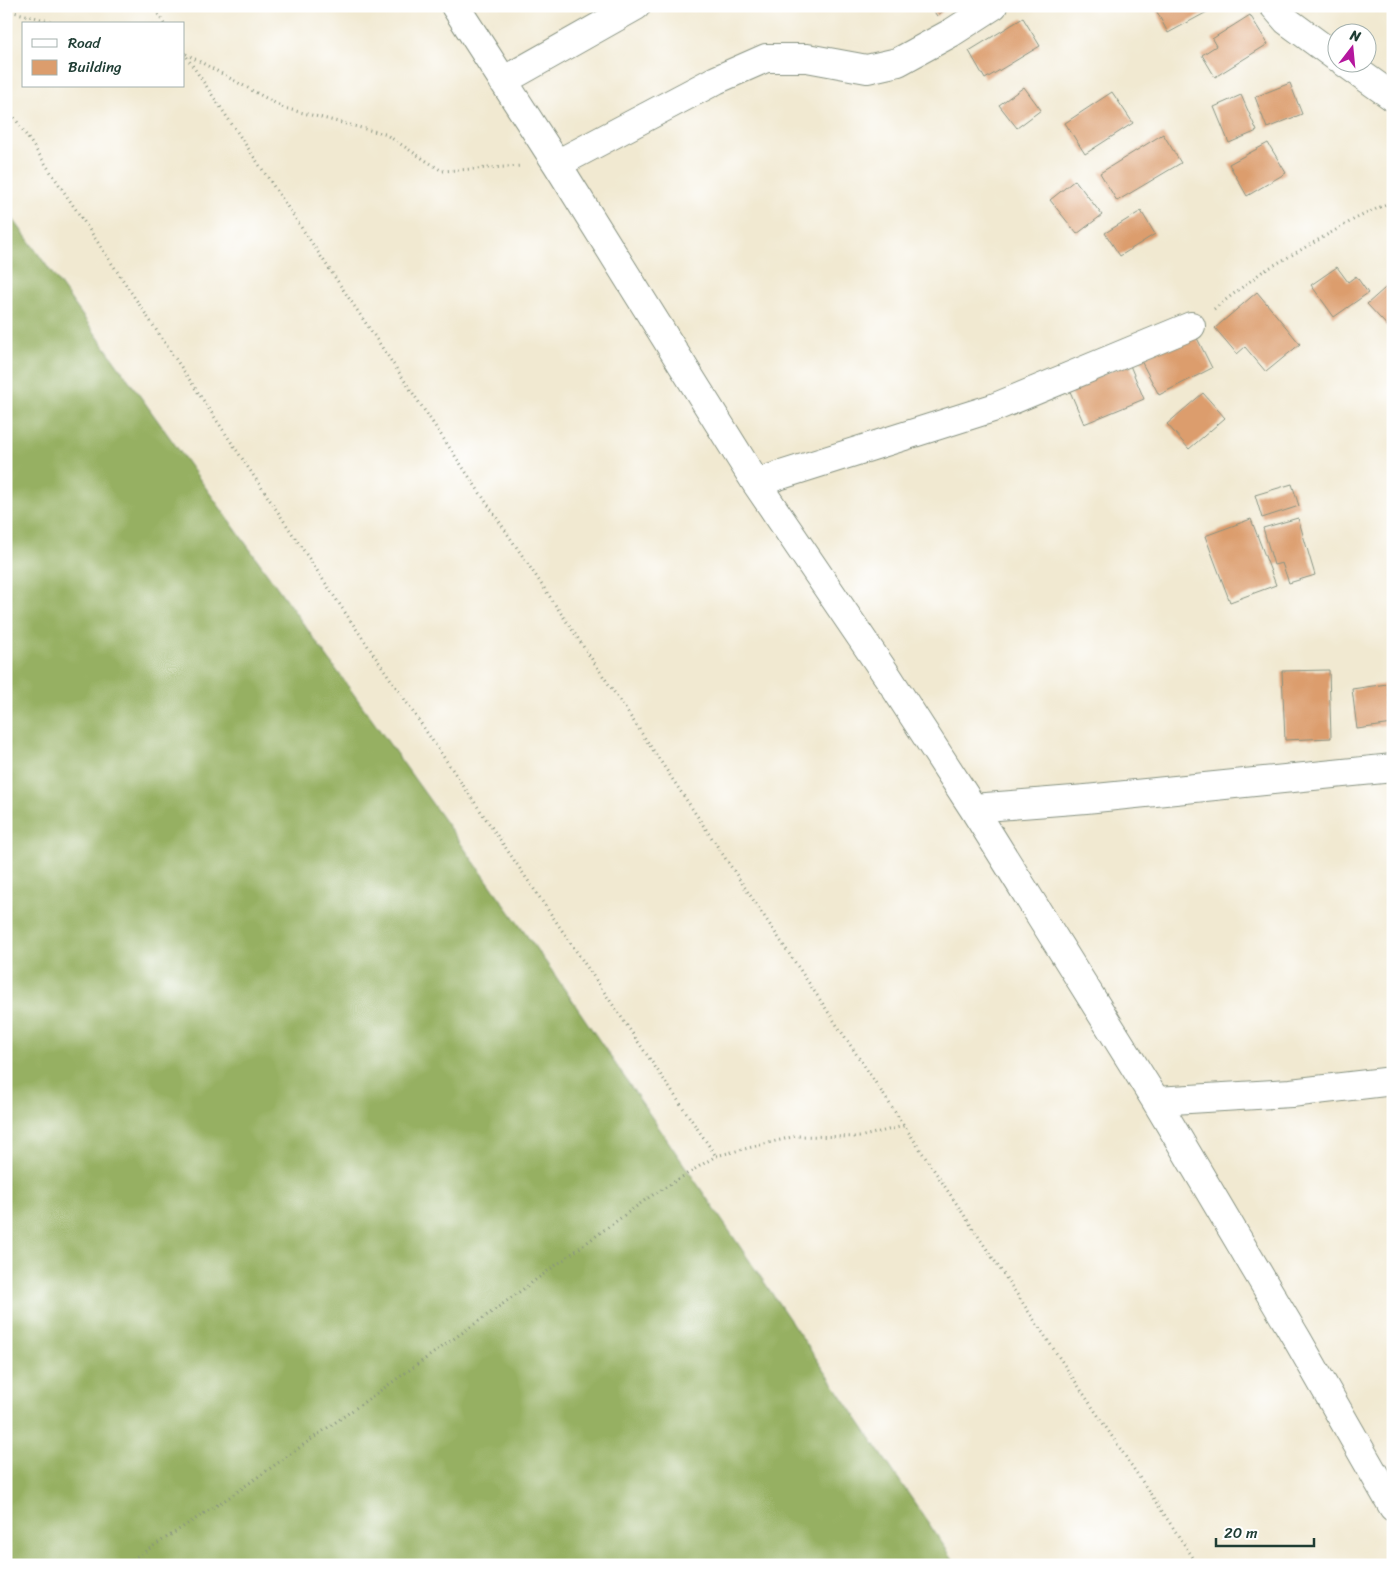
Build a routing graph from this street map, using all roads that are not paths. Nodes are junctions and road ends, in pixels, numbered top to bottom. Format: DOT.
graph roads {
  1 [pos="455,6"];
  2 [pos="636,6"];
  3 [pos="993,6"];
  4 [pos="1274,6"];
  5 [pos="1326,50"];
  6 [pos="1358,72"];
  7 [pos="503,81"];
  8 [pos="1393,98"];
  9 [pos="557,164"];
  10 [pos="1191,326"];
  11 [pos="756,483"];
  12 [pos="1393,768"];
  13 [pos="973,808"];
  14 [pos="1393,1081"];
  15 [pos="1156,1101"];
  16 [pos="1393,1508"];
  1 -- 7 [label="street"];
  2 -- 7 [label="street"];
  3 -- 9 [label="street"];
  4 -- 5 [label="street"];
  6 -- 8 [label="street"];
  7 -- 9 [label="street"];
  9 -- 11 [label="street"];
  10 -- 11 [label="street"];
  11 -- 13 [label="street"];
  12 -- 13 [label="street"];
  13 -- 15 [label="street"];
  14 -- 15 [label="street"];
  15 -- 16 [label="street"];
}
